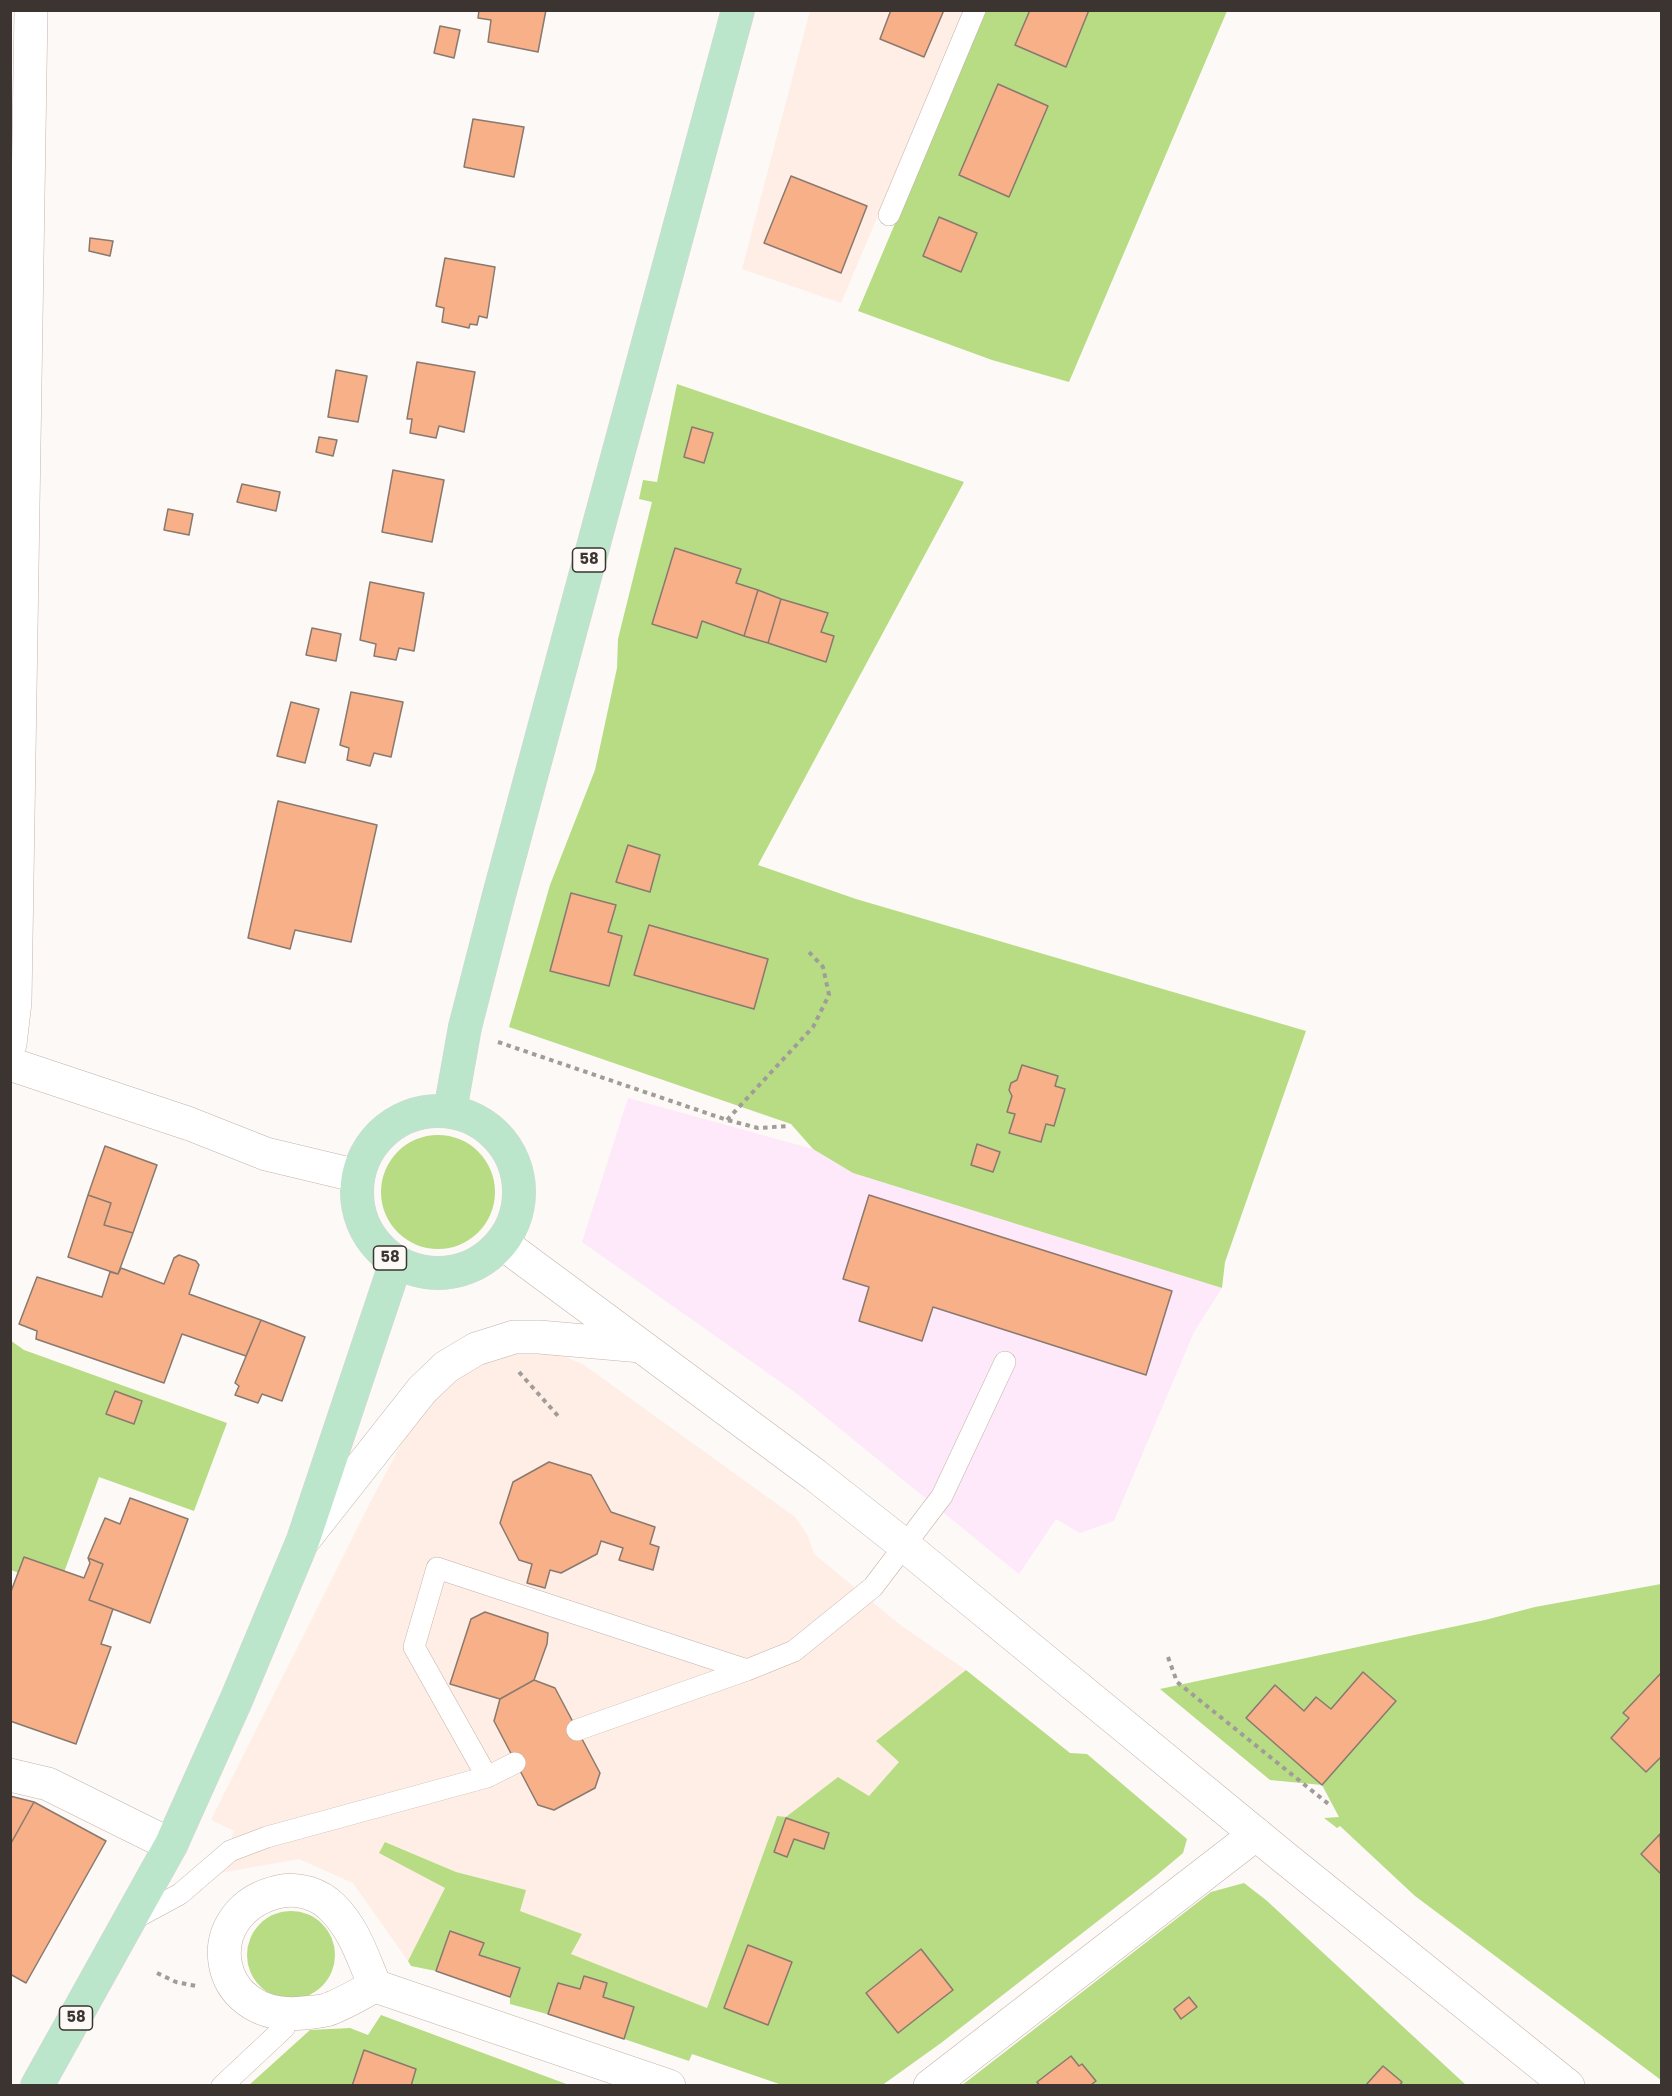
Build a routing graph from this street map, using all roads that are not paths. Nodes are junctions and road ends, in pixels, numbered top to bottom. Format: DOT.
graph roads {
  1 [pos="31,10"];
  2 [pos="738,10"];
  3 [pos="975,10"];
  4 [pos="889,215"];
  5 [pos="10,1044"];
  6 [pos="10,1064"];
  7 [pos="450,1111"];
  8 [pos="358,1176"];
  9 [pos="502,1243"];
  10 [pos="396,1262"];
  11 [pos="641,1346"];
  12 [pos="1005,1362"];
  13 [pos="303,1540"];
  14 [pos="904,1545"];
  15 [pos="747,1670"];
  16 [pos="577,1730"];
  17 [pos="515,1763"];
  18 [pos="10,1775"];
  19 [pos="487,1776"];
  20 [pos="1256,1834"];
  21 [pos="171,1845"];
  22 [pos="126,1923"];
  23 [pos="375,1986"];
  24 [pos="290,2014"];
  25 [pos="37,2085"];
  26 [pos="222,2085"];
  27 [pos="669,2085"];
  28 [pos="930,2085"];
  29 [pos="1569,2085"];
  1 -- 5 [label="street"];
  2 -- 7 [label="main road, 58"];
  3 -- 4 [label="lane"];
  6 -- 8 [label="street"];
  7 -- 8 [label="main road, 58"];
  7 -- 9 [label="main road, 58"];
  8 -- 10 [label="main road, 58"];
  9 -- 10 [label="main road, 58"];
  9 -- 11 [label="street"];
  10 -- 13 [label="main road, 58"];
  11 -- 13 [label="street"];
  11 -- 14 [label="street"];
  12 -- 14 [label="lane"];
  13 -- 21 [label="main road, 58"];
  14 -- 15 [label="lane"];
  14 -- 20 [label="street"];
  15 -- 16 [label="lane"];
  15 -- 19 [label="lane"];
  17 -- 19 [label="lane"];
  18 -- 21 [label="street"];
  19 -- 22 [label="lane"];
  20 -- 28 [label="street"];
  20 -- 29 [label="street"];
  21 -- 22 [label="main road, 58"];
  22 -- 25 [label="main road, 58"];
  23 -- 24 [label="street"];
  23 -- 24 [label="street"];
  23 -- 27 [label="street"];
  24 -- 26 [label="lane"];
}
